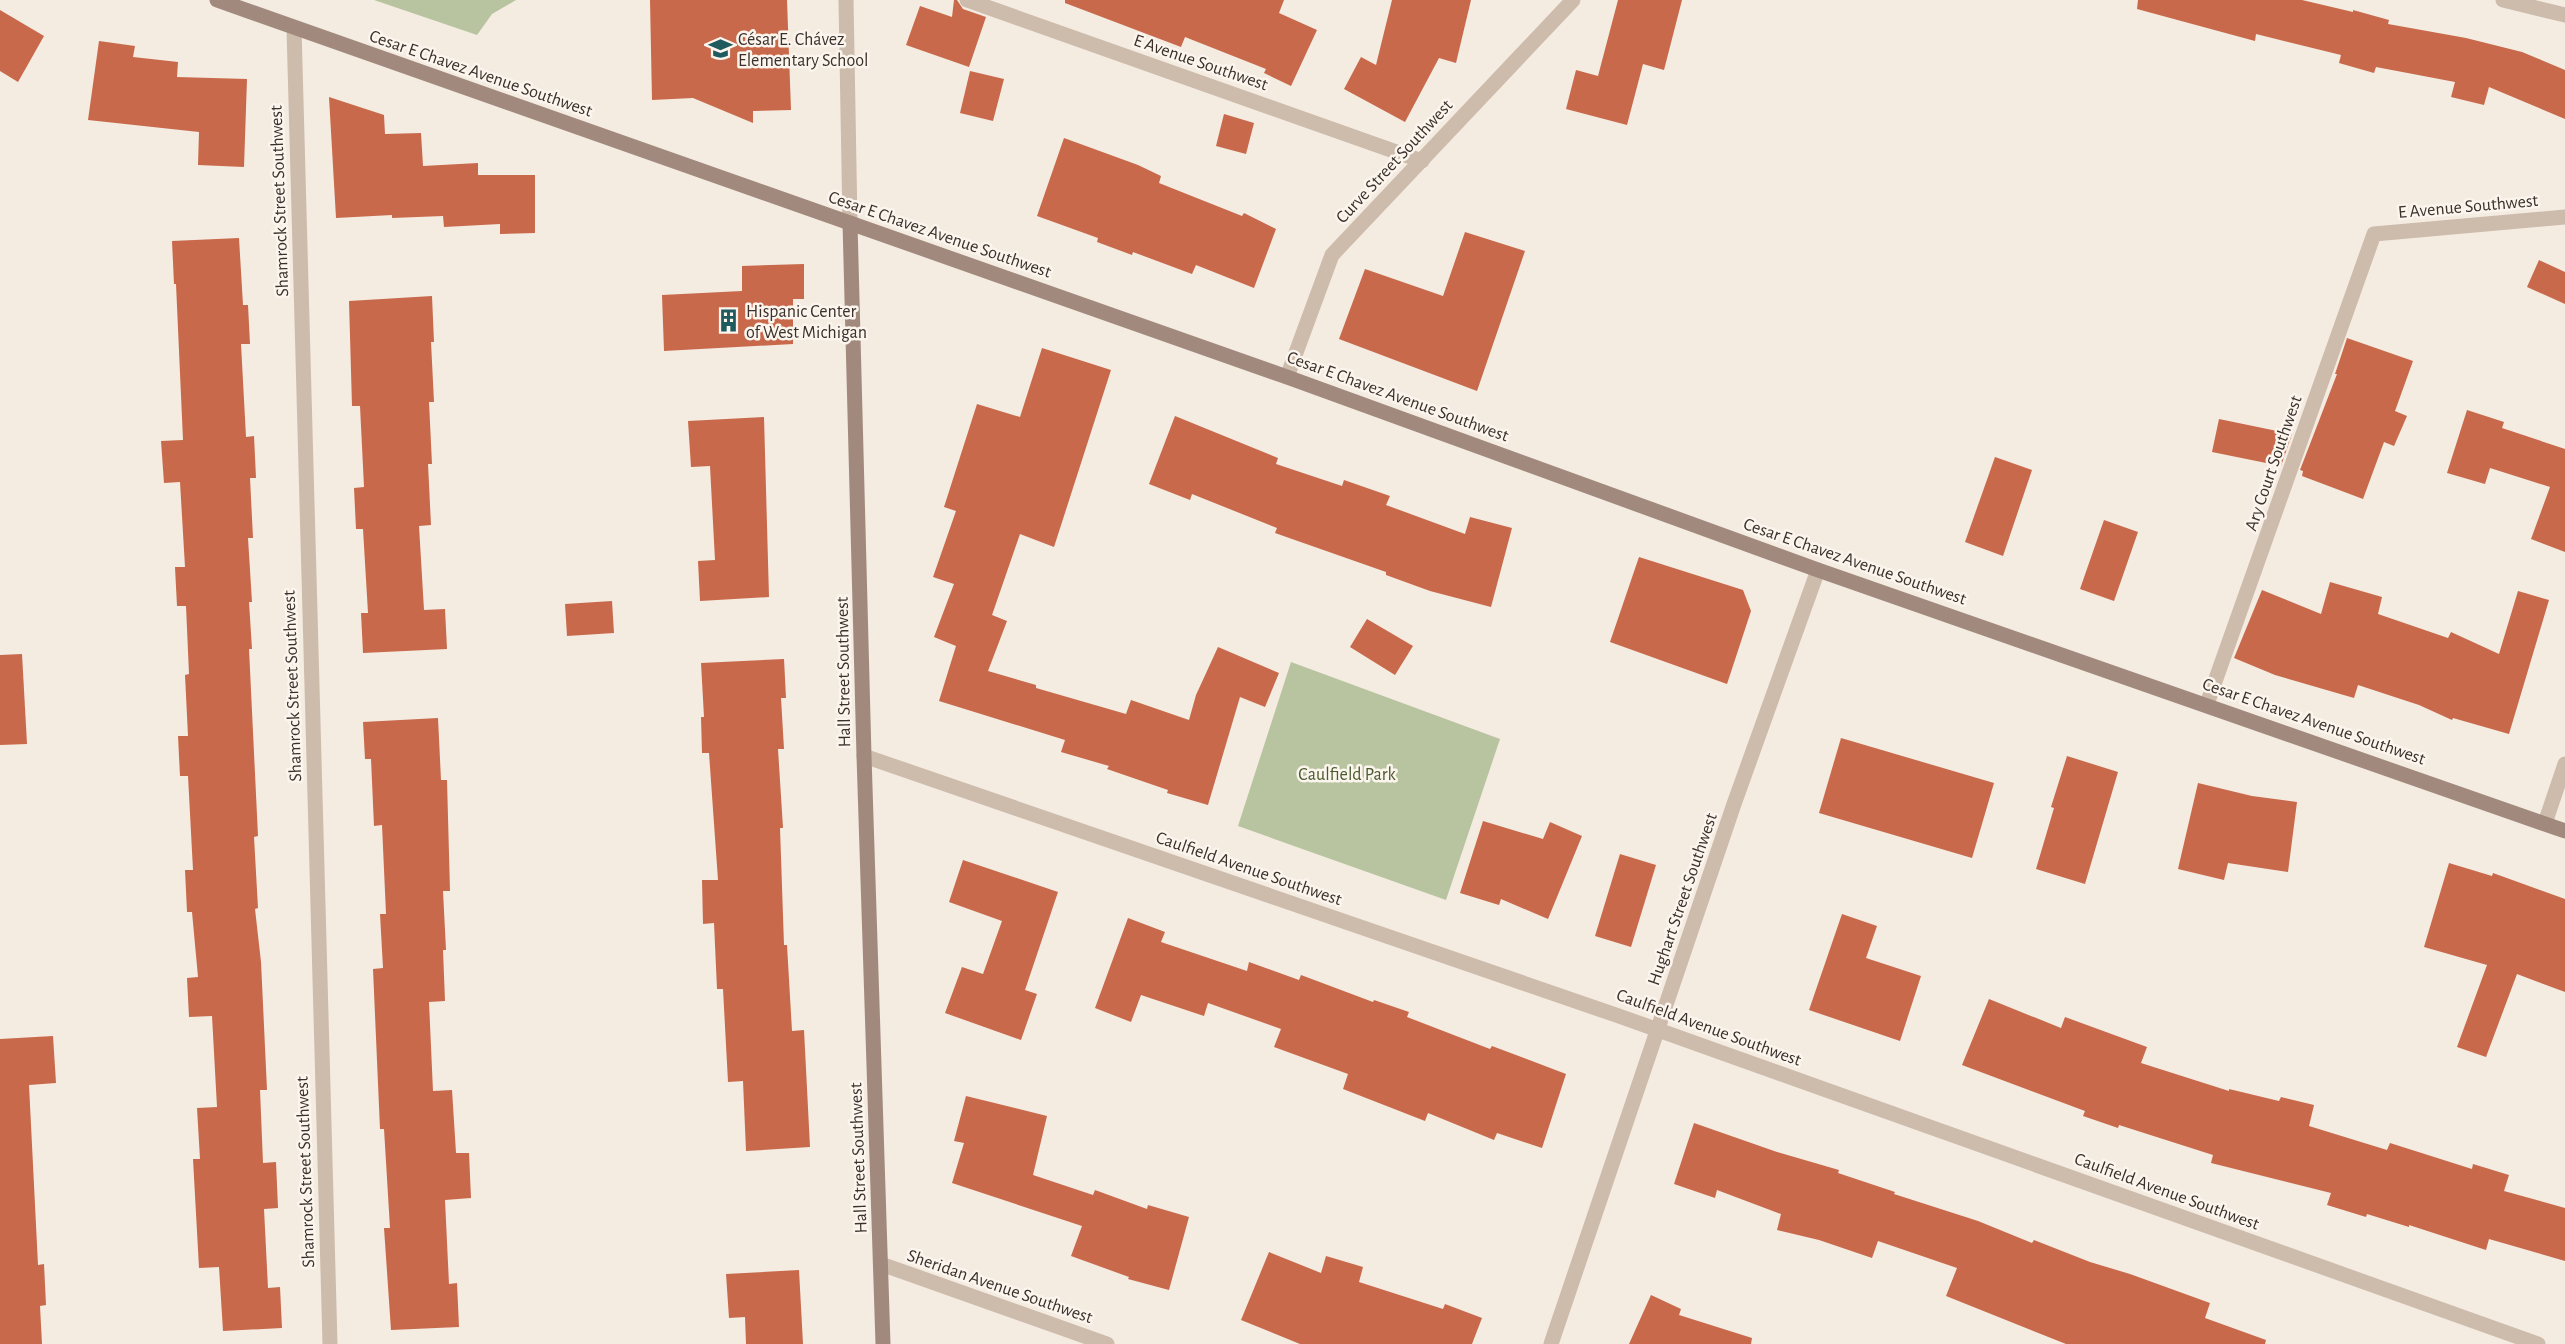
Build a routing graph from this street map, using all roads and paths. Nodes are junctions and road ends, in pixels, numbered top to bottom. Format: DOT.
graph roads {
  1 [pos="217,0"];
  2 [pos="846,0"];
  3 [pos="967,0"];
  4 [pos="1573,0"];
  5 [pos="2503,0"];
  6 [pos="2565,15"];
  7 [pos="294,28"];
  8 [pos="1422,161"];
  9 [pos="2565,217"];
  10 [pos="850,223"];
  11 [pos="2374,234"];
  12 [pos="1287,376"];
  13 [pos="1818,570"];
  14 [pos="2207,704"];
  15 [pos="864,756"];
  16 [pos="2565,764"];
  17 [pos="2545,823"];
  18 [pos="2565,831"];
  19 [pos="1658,1030"];
  20 [pos="881,1264"];
  21 [pos="330,1344"];
  22 [pos="883,1344"];
  23 [pos="1107,1344"];
  24 [pos="1551,1344"];
  25 [pos="2538,1344"];
  1 -- 7 [label="main road, Cesar E Chavez Avenue Southwest"];
  2 -- 10 [label="street, Hall Street Southwest"];
  3 -- 8 [label="street, E Avenue Southwest"];
  4 -- 8 [label="street, Curve Street Southwest"];
  5 -- 6 [label="street"];
  7 -- 10 [label="main road, Cesar E Chavez Avenue Southwest"];
  7 -- 21 [label="street, Shamrock Street Southwest"];
  8 -- 12 [label="street, Curve Street Southwest"];
  9 -- 11 [label="street, E Avenue Southwest"];
  10 -- 12 [label="main road, Cesar E Chavez Avenue Southwest"];
  10 -- 15 [label="main road, Hall Street Southwest"];
  11 -- 14 [label="street, Ary Court Southwest"];
  12 -- 13 [label="main road, Cesar E Chavez Avenue Southwest"];
  13 -- 14 [label="main road, Cesar E Chavez Avenue Southwest"];
  13 -- 19 [label="street, Hughart Street Southwest"];
  14 -- 17 [label="main road, Cesar E Chavez Avenue Southwest"];
  15 -- 19 [label="street, Caulfield Avenue Southwest"];
  15 -- 20 [label="main road, Hall Street Southwest"];
  16 -- 17 [label="street"];
  17 -- 18 [label="main road, Cesar E Chavez Avenue Southwest"];
  19 -- 24 [label="street, Hughart Street Southwest"];
  19 -- 25 [label="street, Caulfield Avenue Southwest"];
  20 -- 22 [label="main road, Hall Street Southwest"];
  20 -- 23 [label="street, Sheridan Avenue Southwest"];
}
